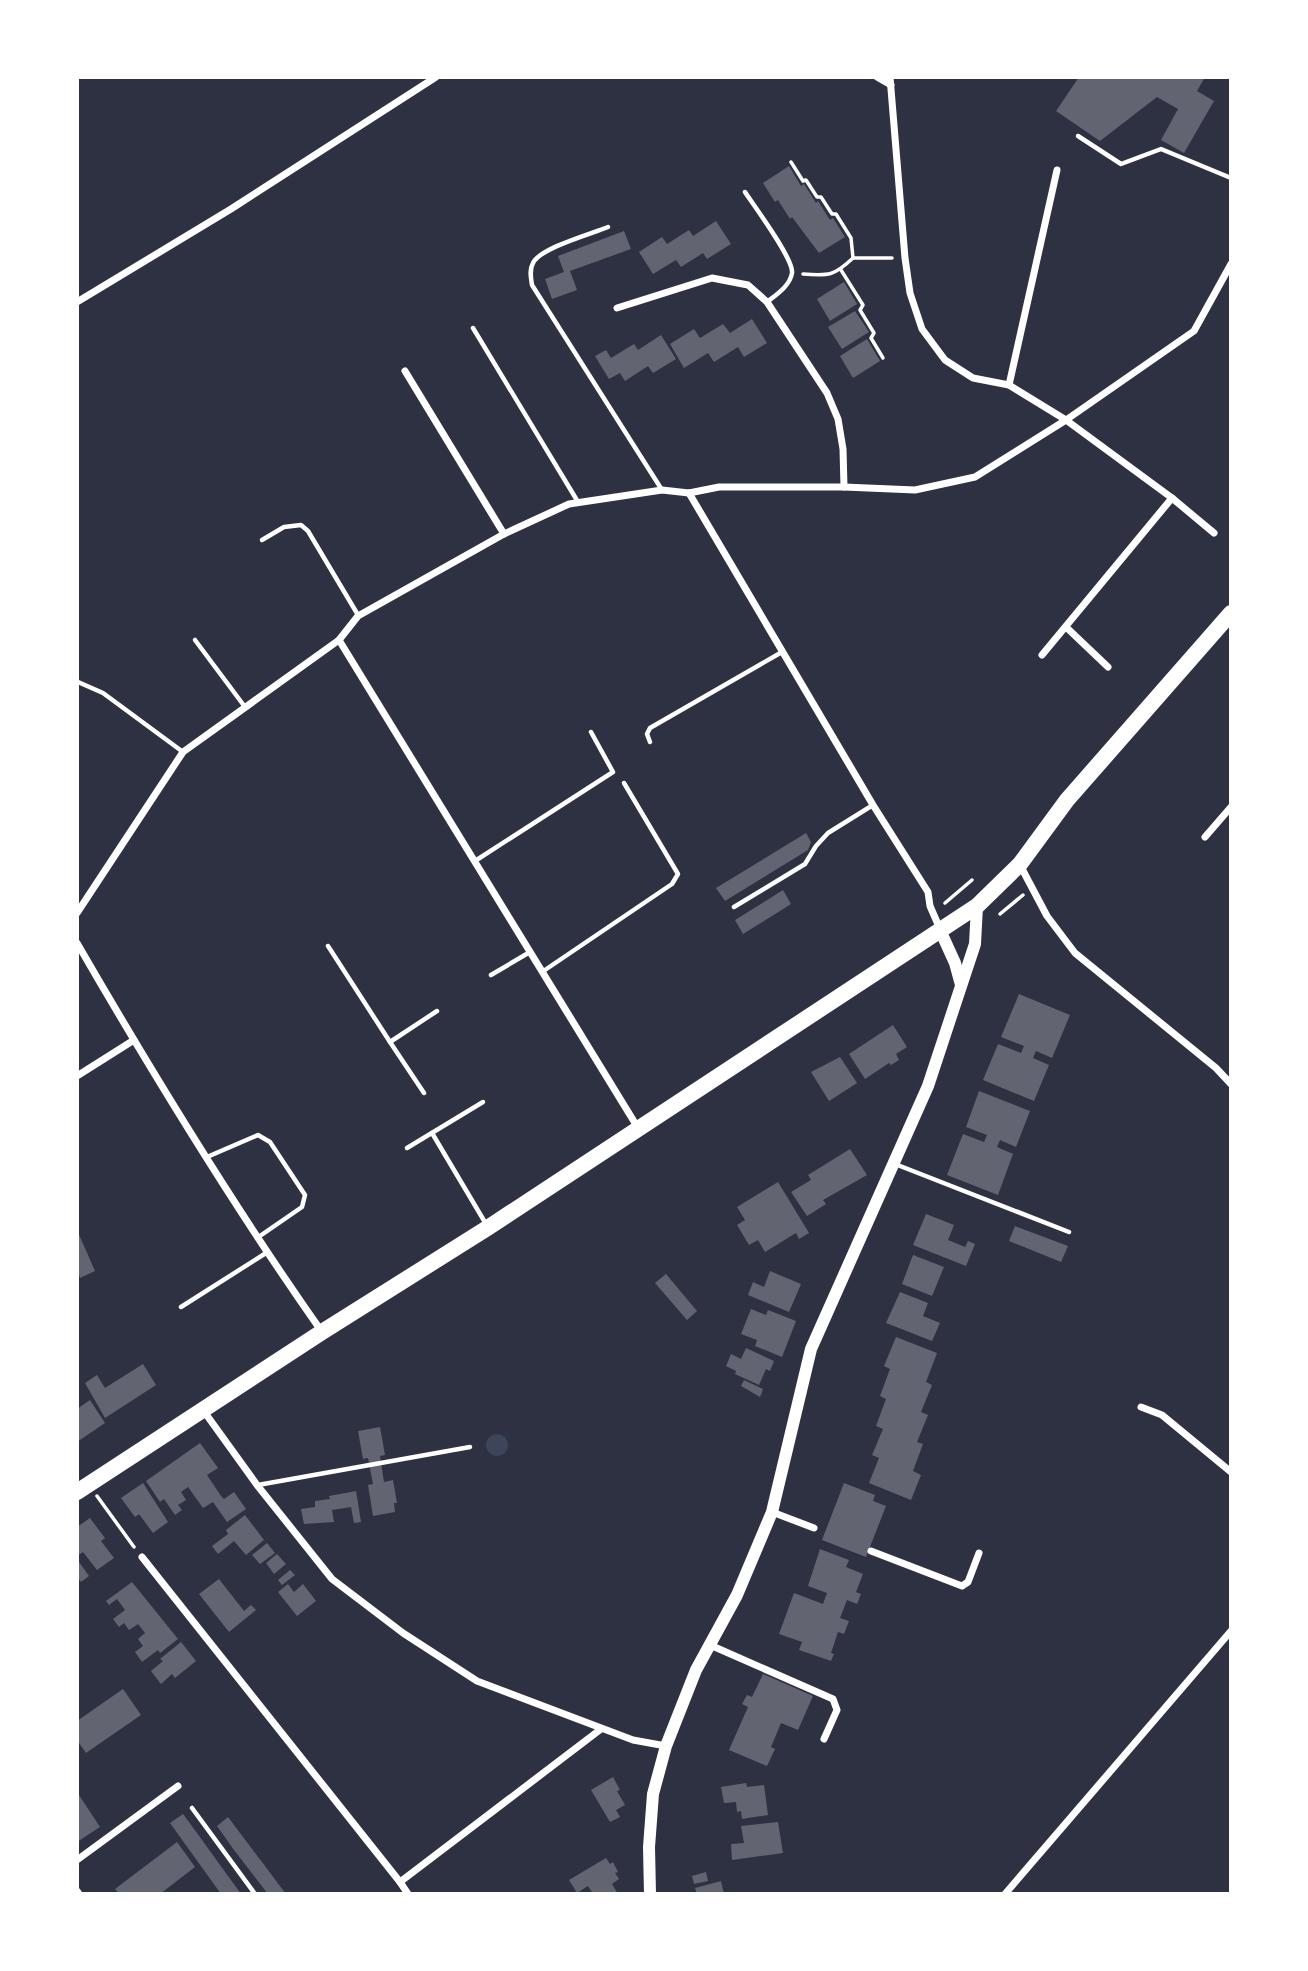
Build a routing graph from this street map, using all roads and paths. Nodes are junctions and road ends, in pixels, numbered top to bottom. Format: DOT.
graph roads {
  1 [pos="436,77"];
  2 [pos="877,77"];
  3 [pos="891,81"];
  4 [pos="1078,136"];
  5 [pos="791,162"];
  6 [pos="1057,170"];
  7 [pos="1231,178"];
  8 [pos="745,192"];
  9 [pos="608,227"];
  10 [pos="853,258"];
  11 [pos="888,258"];
  12 [pos="1231,264"];
  13 [pos="841,270"];
  14 [pos="792,273"];
  15 [pos="77,302"];
  16 [pos="767,302"];
  17 [pos="618,308"];
  18 [pos="473,328"];
  19 [pos="883,358"];
  20 [pos="405,371"];
  21 [pos="1009,385"];
  22 [pos="1066,420"];
  23 [pos="845,487"];
  24 [pos="662,490"];
  25 [pos="689,493"];
  26 [pos="1172,498"];
  27 [pos="578,502"];
  28 [pos="1214,533"];
  29 [pos="504,534"];
  30 [pos="262,540"];
  31 [pos="1231,613"];
  32 [pos="358,616"];
  33 [pos="1066,627"];
  34 [pos="195,640"];
  35 [pos="339,640"];
  36 [pos="782,652"];
  37 [pos="1042,655"];
  38 [pos="1108,667"];
  39 [pos="78,682"];
  40 [pos="245,707"];
  41 [pos="591,732"];
  42 [pos="650,742"];
  43 [pos="183,752"];
  44 [pos="624,783"];
  45 [pos="1231,807"];
  46 [pos="875,809"];
  47 [pos="1205,837"];
  48 [pos="475,861"];
  49 [pos="1020,864"];
  50 [pos="972,880"];
  51 [pos="1015,901"];
  52 [pos="945,903"];
  53 [pos="977,906"];
  54 [pos="734,907"];
  55 [pos="77,913"];
  56 [pos="1000,914"];
  57 [pos="940,930"];
  58 [pos="77,943"];
  59 [pos="328,946"];
  60 [pos="530,952"];
  61 [pos="542,972"];
  62 [pos="491,975"];
  63 [pos="961,985"];
  64 [pos="437,1011"];
  65 [pos="134,1041"];
  66 [pos="390,1042"];
  67 [pos="77,1076"];
  68 [pos="1231,1084"];
  69 [pos="424,1093"];
  70 [pos="484,1102"];
  71 [pos="638,1128"];
  72 [pos="432,1133"];
  73 [pos="407,1148"];
  74 [pos="207,1157"];
  75 [pos="894,1164"];
  76 [pos="489,1227"];
  77 [pos="1069,1233"];
  78 [pos="257,1238"];
  79 [pos="267,1253"];
  80 [pos="181,1307"];
  81 [pos="322,1332"];
  82 [pos="1141,1407"];
  83 [pos="203,1410"];
  84 [pos="470,1447"];
  85 [pos="1231,1472"];
  86 [pos="257,1485"];
  87 [pos="83,1488"];
  88 [pos="772,1512"];
  89 [pos="814,1528"];
  90 [pos="872,1550"];
  91 [pos="979,1553"];
  92 [pos="142,1557"];
  93 [pos="1231,1631"];
  94 [pos="710,1645"];
  95 [pos="601,1729"];
  96 [pos="824,1739"];
  97 [pos="666,1745"];
  98 [pos="178,1786"];
  99 [pos="192,1808"];
  100 [pos="77,1860"];
  101 [pos="400,1882"];
  102 [pos="255,1894"];
  103 [pos="408,1894"];
  104 [pos="650,1894"];
  105 [pos="1005,1894"];
  1 -- 15 [label="street"];
  2 -- 3 [label="street"];
  3 -- 21 [label="street"];
  4 -- 7 [label="lane"];
  5 -- 10 [label="path"];
  6 -- 21 [label="street"];
  8 -- 14 [label="lane"];
  9 -- 24 [label="lane"];
  10 -- 11 [label="path"];
  10 -- 13 [label="path"];
  12 -- 22 [label="street"];
  13 -- 14 [label="path"];
  13 -- 19 [label="path"];
  14 -- 16 [label="lane"];
  16 -- 17 [label="street"];
  16 -- 23 [label="street"];
  18 -- 27 [label="lane"];
  20 -- 29 [label="street"];
  21 -- 22 [label="street"];
  22 -- 23 [label="street"];
  22 -- 26 [label="street"];
  23 -- 25 [label="street"];
  24 -- 25 [label="street"];
  24 -- 27 [label="street"];
  25 -- 36 [label="street"];
  26 -- 28 [label="street"];
  26 -- 33 [label="street"];
  27 -- 29 [label="street"];
  29 -- 32 [label="street"];
  30 -- 32 [label="lane"];
  31 -- 49 [label="main road"];
  32 -- 35 [label="street"];
  33 -- 37 [label="street"];
  33 -- 38 [label="street"];
  34 -- 40 [label="lane"];
  35 -- 40 [label="street"];
  35 -- 48 [label="street"];
  36 -- 42 [label="lane"];
  36 -- 46 [label="street"];
  39 -- 43 [label="lane"];
  40 -- 43 [label="street"];
  41 -- 48 [label="lane"];
  43 -- 55 [label="street"];
  44 -- 61 [label="lane"];
  45 -- 47 [label="street"];
  46 -- 54 [label="lane"];
  46 -- 57 [label="street"];
  48 -- 60 [label="street"];
  49 -- 53 [label="main road"];
  49 -- 68 [label="street"];
  50 -- 52 [label="path"];
  51 -- 56 [label="path"];
  53 -- 57 [label="main road"];
  53 -- 63 [label="street"];
  57 -- 63 [label="street"];
  57 -- 71 [label="main road"];
  58 -- 65 [label="street"];
  59 -- 66 [label="lane"];
  60 -- 61 [label="street"];
  60 -- 62 [label="lane"];
  61 -- 71 [label="street"];
  63 -- 75 [label="street"];
  64 -- 66 [label="lane"];
  65 -- 67 [label="street"];
  65 -- 74 [label="street"];
  66 -- 69 [label="lane"];
  70 -- 72 [label="lane"];
  71 -- 76 [label="main road"];
  72 -- 73 [label="lane"];
  72 -- 76 [label="lane"];
  74 -- 78 [label="street"];
  74 -- 78 [label="lane"];
  75 -- 77 [label="lane"];
  75 -- 88 [label="street"];
  76 -- 81 [label="main road"];
  78 -- 79 [label="street"];
  79 -- 80 [label="lane"];
  79 -- 81 [label="street"];
  81 -- 83 [label="main road"];
  82 -- 85 [label="street"];
  83 -- 86 [label="street"];
  83 -- 87 [label="main road"];
  84 -- 86 [label="lane"];
  86 -- 95 [label="street"];
  87 -- 92 [label="path"];
  88 -- 89 [label="street"];
  88 -- 94 [label="street"];
  90 -- 91 [label="street"];
  92 -- 101 [label="street"];
  93 -- 105 [label="street"];
  94 -- 96 [label="street"];
  94 -- 97 [label="street"];
  95 -- 97 [label="street"];
  95 -- 101 [label="street"];
  97 -- 104 [label="street"];
  98 -- 100 [label="street"];
  99 -- 102 [label="lane"];
  101 -- 103 [label="street"];
}
